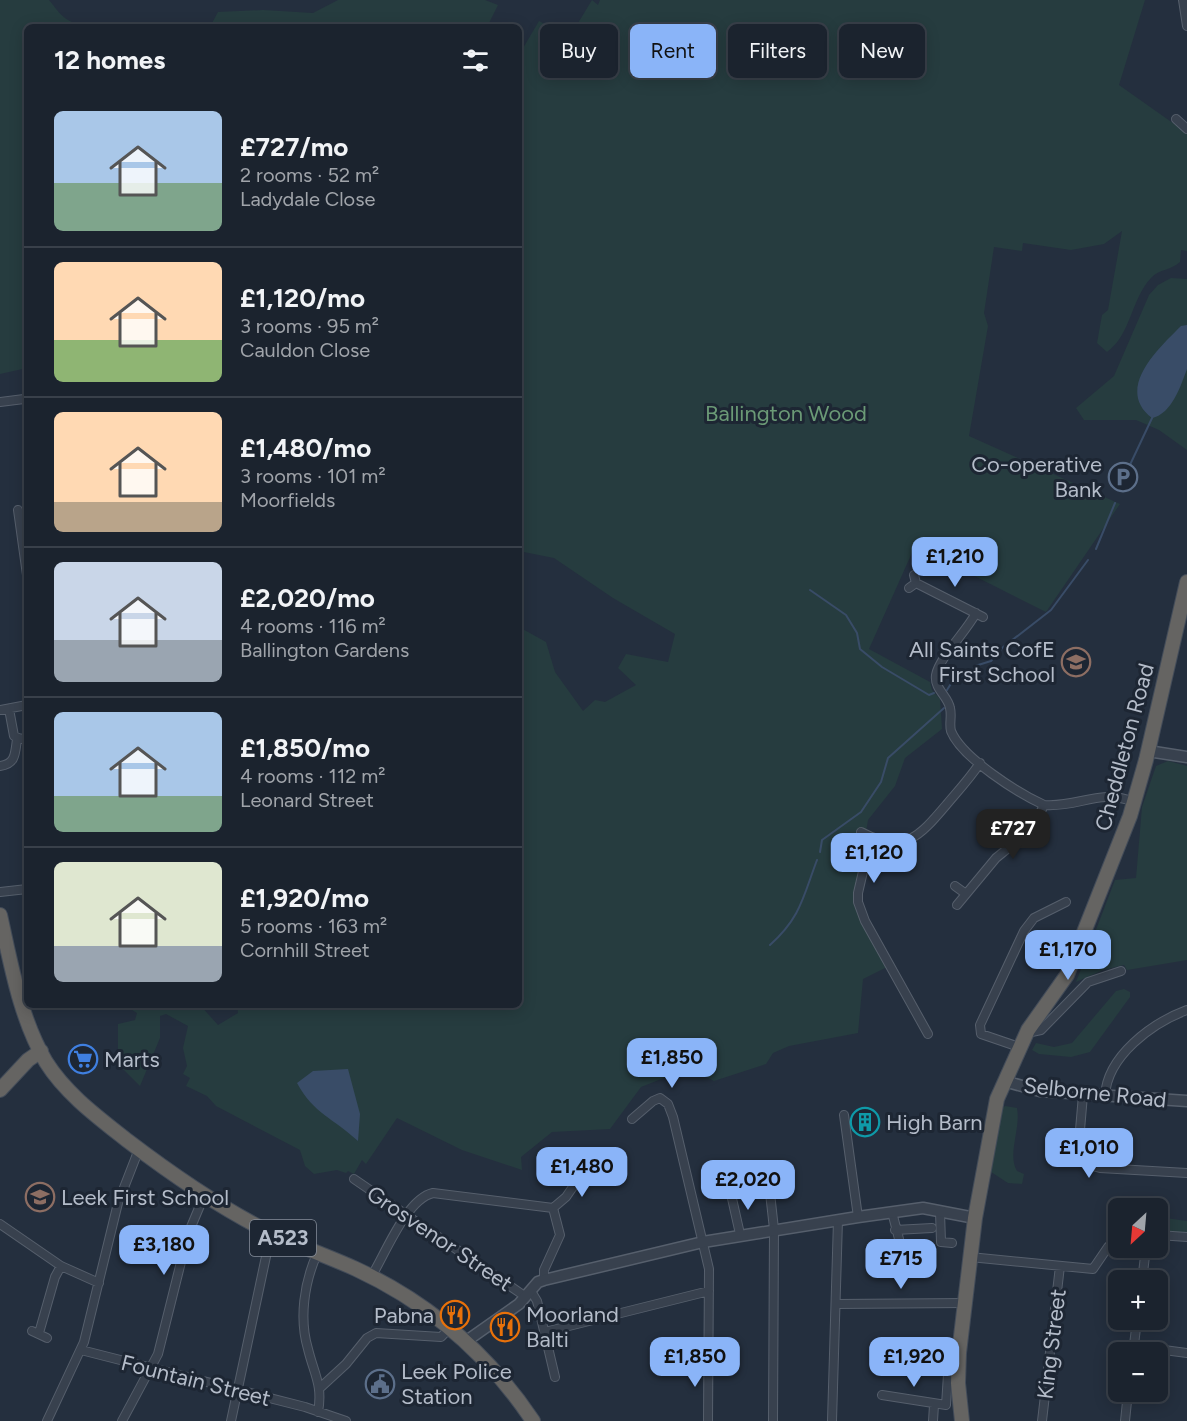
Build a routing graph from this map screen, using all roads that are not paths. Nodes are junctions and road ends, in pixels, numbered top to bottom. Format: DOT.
graph roads {
  1 [pos="1183,0"];
  2 [pos="1187,26"];
  3 [pos="1176,119"];
  4 [pos="1187,129"];
  5 [pos="24,399"];
  6 [pos="0,402"];
  7 [pos="18,510"];
  8 [pos="24,553"];
  9 [pos="913,582"];
  10 [pos="1187,582"];
  11 [pos="24,706"];
  12 [pos="4,710"];
  13 [pos="24,738"];
  14 [pos="17,739"];
  15 [pos="1148,751"];
  16 [pos="1187,757"];
  17 [pos="980,763"];
  18 [pos="0,766"];
  19 [pos="1134,802"];
  20 [pos="1044,805"];
  21 [pos="861,832"];
  22 [pos="871,837"];
  23 [pos="955,886"];
  24 [pos="24,889"];
  25 [pos="0,892"];
  26 [pos="966,894"];
  27 [pos="957,905"];
  28 [pos="0,915"];
  29 [pos="1061,917"];
  30 [pos="5,964"];
  31 [pos="1120,971"];
  32 [pos="1187,1010"];
  33 [pos="1027,1033"];
  34 [pos="928,1035"];
  35 [pos="1019,1047"];
  36 [pos="41,1051"];
  37 [pos="1004,1081"];
  38 [pos="0,1090"];
  39 [pos="1083,1095"];
  40 [pos="1105,1096"];
  41 [pos="1187,1101"];
  42 [pos="844,1115"];
  43 [pos="632,1119"];
  44 [pos="139,1149"];
  45 [pos="767,1166"];
  46 [pos="586,1168"];
  47 [pos="1187,1173"];
  48 [pos="354,1179"];
  49 [pos="731,1194"];
  50 [pos="204,1196"];
  51 [pos="553,1208"];
  52 [pos="891,1212"];
  53 [pos="940,1212"];
  54 [pos="407,1216"];
  55 [pos="858,1217"];
  56 [pos="975,1218"];
  57 [pos="838,1220"];
  58 [pos="0,1224"];
  59 [pos="932,1228"];
  60 [pos="774,1229"];
  61 [pos="895,1230"];
  62 [pos="271,1233"];
  63 [pos="740,1234"];
  64 [pos="1168,1236"];
  65 [pos="1187,1237"];
  66 [pos="703,1242"];
  67 [pos="952,1243"];
  68 [pos="1108,1246"];
  69 [pos="317,1254"];
  70 [pos="970,1257"];
  71 [pos="900,1264"];
  72 [pos="61,1266"];
  73 [pos="1060,1266"];
  74 [pos="371,1277"];
  75 [pos="544,1280"];
  76 [pos="99,1283"];
  77 [pos="709,1291"];
  78 [pos="529,1294"];
  79 [pos="965,1303"];
  80 [pos="836,1304"];
  81 [pos="451,1327"];
  82 [pos="545,1332"];
  83 [pos="39,1334"];
  84 [pos="465,1342"];
  85 [pos="81,1350"];
  86 [pos="1168,1352"];
  87 [pos="959,1353"];
  88 [pos="1187,1353"];
  89 [pos="150,1369"];
  90 [pos="555,1377"];
  91 [pos="321,1388"];
  92 [pos="237,1390"];
  93 [pos="882,1395"];
  94 [pos="1127,1402"];
  95 [pos="934,1405"];
  96 [pos="318,1412"];
  97 [pos="340,1420"];
  98 [pos="47,1421"];
  99 [pos="122,1421"];
  100 [pos="231,1421"];
  101 [pos="533,1421"];
  102 [pos="708,1421"];
  103 [pos="773,1421"];
  104 [pos="832,1421"];
  105 [pos="933,1421"];
  106 [pos="962,1421"];
  107 [pos="1042,1421"];
  108 [pos="1125,1421"];
  1 -- 2 [label="street"];
  3 -- 4 [label="street"];
  5 -- 6 [label="street"];
  7 -- 8 [label="street"];
  9 -- 17 [label="street"];
  10 -- 15 [label="highway, Cheddleton Road"];
  11 -- 12 [label="street"];
  12 -- 14 [label="street"];
  13 -- 14 [label="street"];
  14 -- 18 [label="street"];
  15 -- 16 [label="street"];
  15 -- 19 [label="highway, Cheddleton Road"];
  17 -- 20 [label="street"];
  17 -- 22 [label="street"];
  19 -- 20 [label="street"];
  19 -- 33 [label="highway, Cheddleton Road"];
  20 -- 26 [label="street"];
  21 -- 22 [label="street"];
  22 -- 34 [label="street"];
  23 -- 26 [label="street"];
  24 -- 25 [label="street"];
  26 -- 27 [label="street"];
  28 -- 30 [label="highway, A523"];
  29 -- 35 [label="street"];
  30 -- 36 [label="highway, A523"];
  31 -- 33 [label="street"];
  32 -- 40 [label="street"];
  33 -- 35 [label="highway, Cheddleton Road"];
  35 -- 37 [label="highway, Cheddleton Road"];
  36 -- 38 [label="highway"];
  36 -- 44 [label="highway, A523"];
  37 -- 39 [label="street, Selborne Road"];
  37 -- 56 [label="highway, Cheddleton Road"];
  39 -- 40 [label="street, Selborne Road"];
  39 -- 47 [label="street"];
  40 -- 41 [label="street, Selborne Road"];
  42 -- 55 [label="street"];
  43 -- 66 [label="street"];
  44 -- 50 [label="highway, A523"];
  44 -- 76 [label="street"];
  45 -- 60 [label="street"];
  46 -- 51 [label="street"];
  48 -- 54 [label="street, Grosvenor Street"];
  49 -- 63 [label="street"];
  50 -- 62 [label="highway, A523"];
  50 -- 89 [label="street"];
  51 -- 54 [label="street"];
  51 -- 75 [label="street"];
  52 -- 53 [label="street"];
  52 -- 55 [label="street"];
  52 -- 61 [label="street"];
  53 -- 56 [label="street"];
  53 -- 67 [label="street"];
  54 -- 74 [label="street"];
  54 -- 78 [label="street, Grosvenor Street"];
  55 -- 57 [label="street"];
  56 -- 70 [label="highway, Cheddleton Road"];
  57 -- 60 [label="street"];
  57 -- 80 [label="street"];
  58 -- 72 [label="street"];
  59 -- 61 [label="street"];
  60 -- 63 [label="street"];
  60 -- 103 [label="street"];
  61 -- 71 [label="street"];
  62 -- 69 [label="highway, A523"];
  62 -- 92 [label="street"];
  63 -- 66 [label="street"];
  64 -- 65 [label="street"];
  66 -- 75 [label="street"];
  66 -- 77 [label="street"];
  68 -- 73 [label="street"];
  69 -- 74 [label="highway, A523"];
  69 -- 91 [label="street"];
  70 -- 73 [label="street"];
  70 -- 79 [label="highway, Cheddleton Road"];
  72 -- 76 [label="street"];
  72 -- 83 [label="street"];
  73 -- 107 [label="street, King Street"];
  74 -- 81 [label="highway, A523"];
  75 -- 78 [label="street"];
  76 -- 85 [label="street"];
  77 -- 82 [label="street"];
  77 -- 102 [label="street"];
  78 -- 82 [label="street"];
  78 -- 84 [label="street"];
  79 -- 80 [label="street"];
  79 -- 87 [label="highway, Cheddleton Road"];
  80 -- 104 [label="street"];
  81 -- 84 [label="highway, A523"];
  81 -- 91 [label="street"];
  82 -- 90 [label="street"];
  84 -- 101 [label="highway, A523"];
  85 -- 89 [label="street, Fountain Street"];
  85 -- 98 [label="street"];
  86 -- 88 [label="street"];
  87 -- 95 [label="street"];
  87 -- 106 [label="highway, Cheddleton Road"];
  89 -- 92 [label="street, Fountain Street"];
  89 -- 99 [label="street"];
  91 -- 96 [label="street"];
  92 -- 96 [label="street, Fountain Street"];
  92 -- 100 [label="street"];
  93 -- 95 [label="street"];
  94 -- 108 [label="street"];
  95 -- 105 [label="street"];
  96 -- 97 [label="street, Fountain Street"];
}
